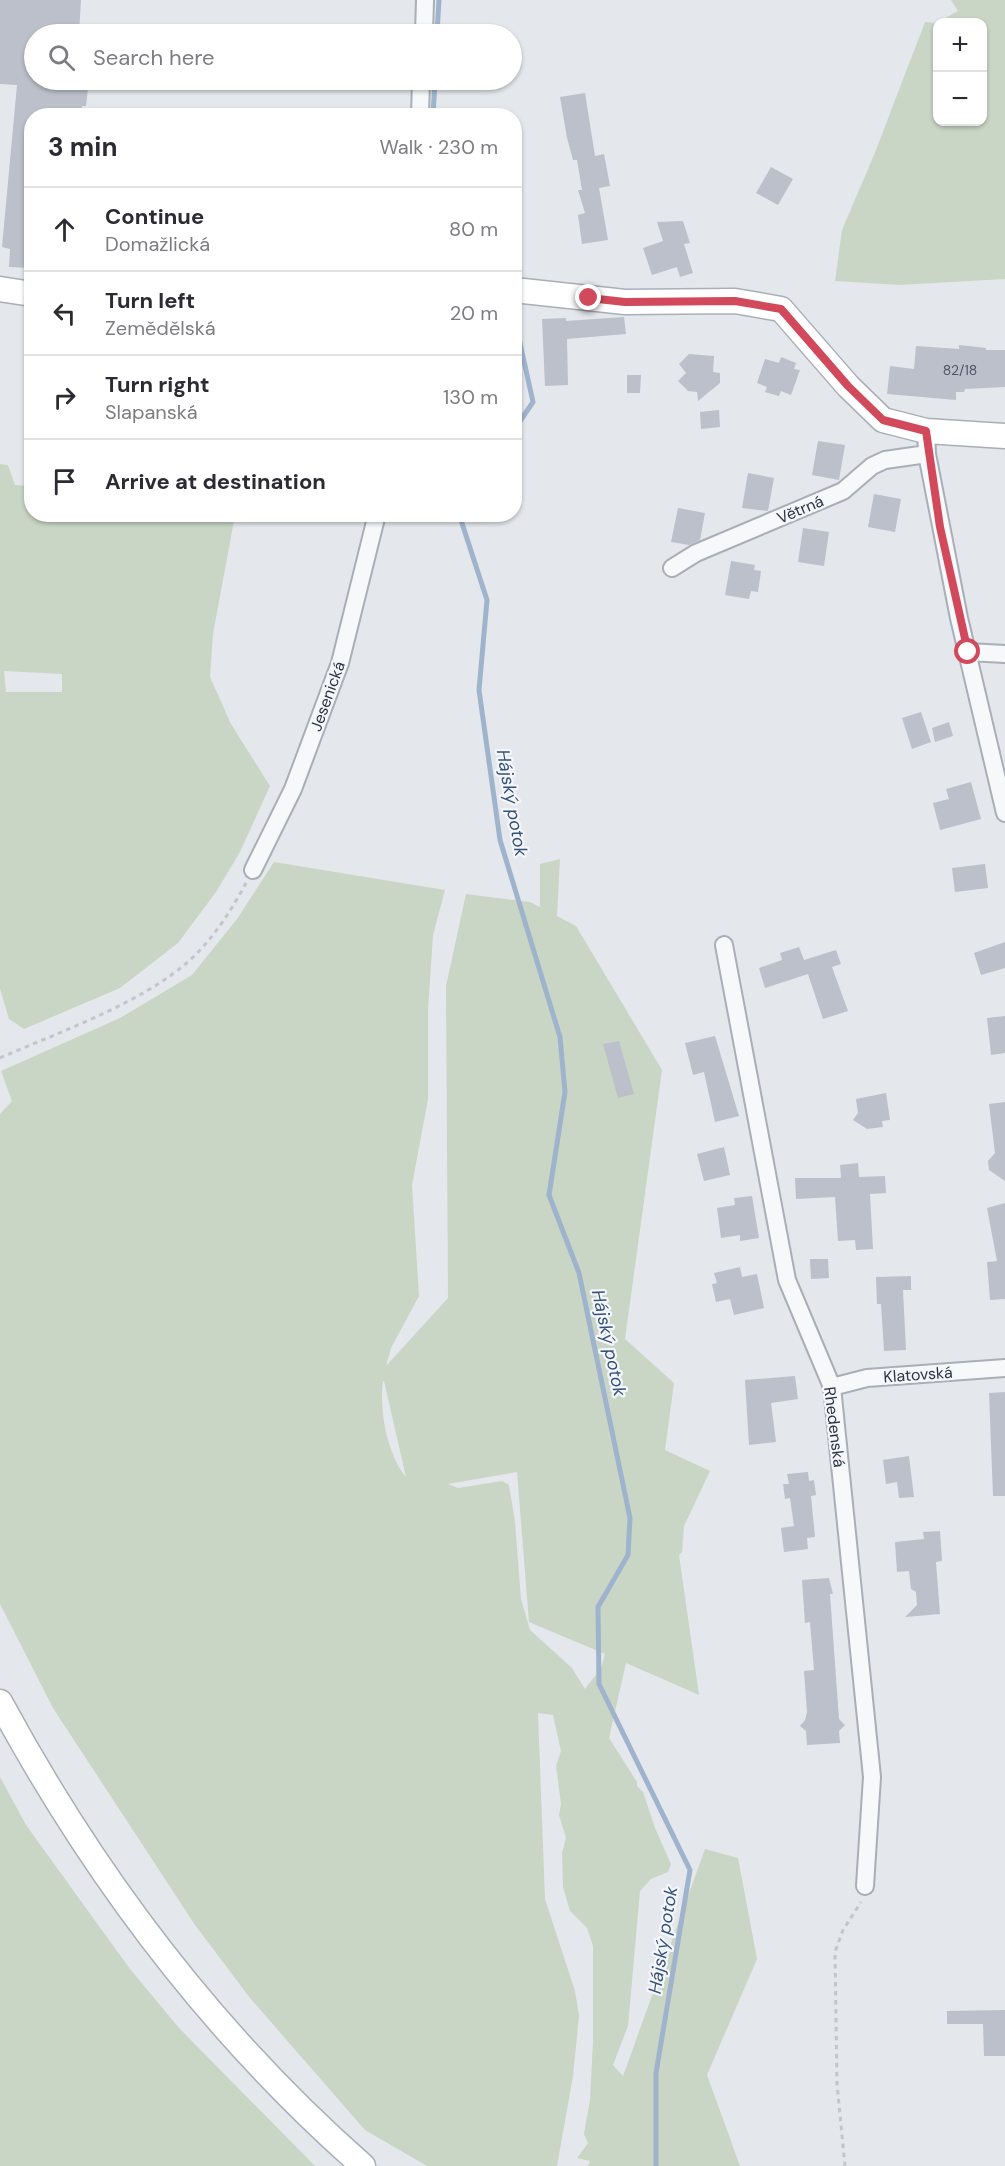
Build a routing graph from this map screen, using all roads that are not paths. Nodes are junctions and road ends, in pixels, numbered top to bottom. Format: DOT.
graph roads {
  1 [pos="425,0"];
  2 [pos="424,24"];
  3 [pos="421,90"];
  4 [pos="420,108"];
  5 [pos="0,288"];
  6 [pos="522,291"];
  7 [pos="24,292"];
  8 [pos="1005,436"];
  9 [pos="926,442"];
  10 [pos="374,522"];
  11 [pos="672,568"];
  12 [pos="968,652"];
  13 [pos="1005,654"];
  14 [pos="1005,813"];
  15 [pos="253,870"];
  16 [pos="723,945"];
  17 [pos="1005,1368"];
  18 [pos="832,1387"];
  19 [pos="0,1702"];
  20 [pos="865,1886"];
  21 [pos="363,2166"];
  1 -- 2 [label="street"];
  3 -- 4 [label="street"];
  5 -- 7 [label="main road"];
  6 -- 9 [label="main road"];
  8 -- 9 [label="main road"];
  9 -- 11 [label="street, Větrná"];
  9 -- 12 [label="street"];
  10 -- 15 [label="street, Jesenická"];
  12 -- 13 [label="street"];
  12 -- 14 [label="street"];
  16 -- 18 [label="street, Rhedenská"];
  17 -- 18 [label="street, Klatovská"];
  18 -- 20 [label="street, Rhedenská"];
  19 -- 21 [label="main road"];
}
